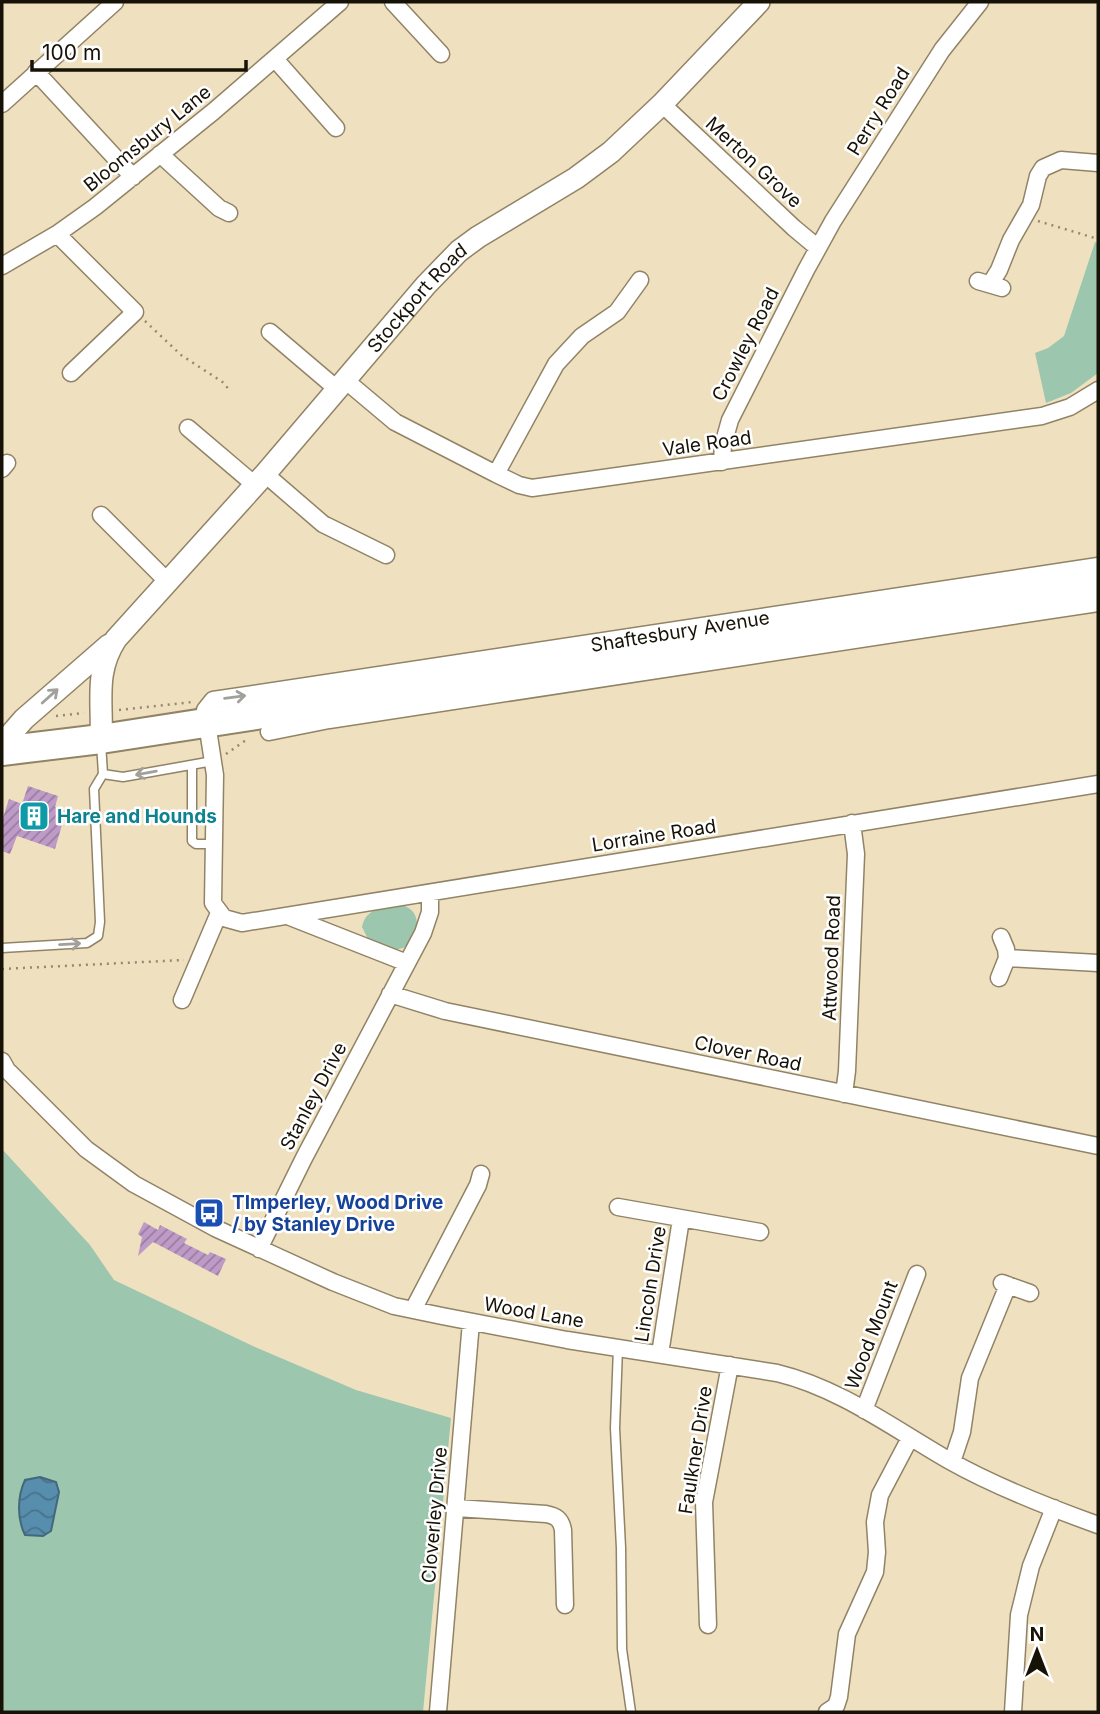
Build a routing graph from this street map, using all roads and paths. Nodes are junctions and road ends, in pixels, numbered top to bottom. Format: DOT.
graph roads {
  1 [pos="114,2"];
  2 [pos="393,2"];
  3 [pos="759,2"];
  4 [pos="980,2"];
  5 [pos="335,4"];
  6 [pos="441,54"];
  7 [pos="275,59"];
  8 [pos="36,72"];
  9 [pos="2,104"];
  10 [pos="662,104"];
  11 [pos="336,128"];
  12 [pos="160,155"];
  13 [pos="1098,163"];
  14 [pos="133,177"];
  15 [pos="229,213"];
  16 [pos="1025,216"];
  17 [pos="57,234"];
  18 [pos="1098,239"];
  19 [pos="818,248"];
  20 [pos="2,266"];
  21 [pos="640,280"];
  22 [pos="990,284"];
  23 [pos="135,312"];
  24 [pos="270,332"];
  25 [pos="71,373"];
  26 [pos="341,384"];
  27 [pos="229,390"];
  28 [pos="1098,390"];
  29 [pos="188,428"];
  30 [pos="722,462"];
  31 [pos="496,474"];
  32 [pos="260,480"];
  33 [pos="100,515"];
  34 [pos="386,555"];
  35 [pos="1098,566"];
  36 [pos="168,582"];
  37 [pos="1098,585"];
  38 [pos="1098,603"];
  39 [pos="116,639"];
  40 [pos="123,709"];
  41 [pos="208,712"];
  42 [pos="310,715"];
  43 [pos="270,716"];
  44 [pos="101,739"];
  45 [pos="4,751"];
  46 [pos="213,761"];
  47 [pos="191,765"];
  48 [pos="103,774"];
  49 [pos="1098,784"];
  50 [pos="852,823"];
  51 [pos="213,844"];
  52 [pos="430,893"];
  53 [pos="219,913"];
  54 [pos="287,916"];
  55 [pos="1001,937"];
  56 [pos="2,948"];
  57 [pos="1007,958"];
  58 [pos="200,961"];
  59 [pos="407,963"];
  60 [pos="1098,963"];
  61 [pos="2,969"];
  62 [pos="999,978"];
  63 [pos="390,994"];
  64 [pos="182,1000"];
  65 [pos="2,1061"];
  66 [pos="844,1094"];
  67 [pos="1098,1146"];
  68 [pos="481,1174"];
  69 [pos="618,1207"];
  70 [pos="681,1219"];
  71 [pos="760,1232"];
  72 [pos="259,1249"];
  73 [pos="917,1274"];
  74 [pos="1030,1293"];
  75 [pos="413,1310"];
  76 [pos="471,1322"];
  77 [pos="618,1348"];
  78 [pos="660,1354"];
  79 [pos="730,1365"];
  80 [pos="864,1410"];
  81 [pos="910,1437"];
  82 [pos="951,1462"];
  83 [pos="456,1508"];
  84 [pos="1054,1508"];
  85 [pos="1098,1525"];
  86 [pos="565,1605"];
  87 [pos="709,1625"];
  88 [pos="836,1710"];
  89 [pos="438,1712"];
  90 [pos="631,1712"];
  91 [pos="1013,1712"];
  1 -- 8 [label="street"];
  2 -- 6 [label="street"];
  3 -- 10 [label="main road, Stockport Road"];
  4 -- 19 [label="street, Perry Road"];
  5 -- 7 [label="street, Bloomsbury Lane"];
  7 -- 11 [label="street"];
  7 -- 12 [label="street, Bloomsbury Lane"];
  8 -- 9 [label="street"];
  8 -- 14 [label="street"];
  10 -- 19 [label="street, Merton Grove"];
  10 -- 26 [label="main road, Stockport Road"];
  12 -- 14 [label="street, Bloomsbury Lane"];
  12 -- 15 [label="street"];
  13 -- 16 [label="street"];
  14 -- 17 [label="street, Bloomsbury Lane"];
  16 -- 18 [label="path"];
  16 -- 22 [label="street"];
  17 -- 20 [label="street, Bloomsbury Lane"];
  17 -- 23 [label="street"];
  19 -- 30 [label="street, Crowley Road"];
  21 -- 31 [label="street"];
  23 -- 25 [label="street"];
  23 -- 27 [label="path"];
  24 -- 26 [label="street, Vale Road"];
  26 -- 31 [label="street, Vale Road"];
  26 -- 32 [label="main road, Stockport Road"];
  28 -- 30 [label="street, Vale Road"];
  29 -- 32 [label="street"];
  30 -- 31 [label="street, Vale Road"];
  32 -- 34 [label="street"];
  32 -- 36 [label="main road, Stockport Road"];
  33 -- 36 [label="street"];
  35 -- 43 [label="street, Shaftesbury Avenue"];
  36 -- 39 [label="main road, Stockport Road"];
  37 -- 42 [label="highway, Shaftesbury Avenue"];
  38 -- 42 [label="street, Shaftesbury Avenue"];
  39 -- 44 [label="main road, Stockport Road"];
  45 -- 39 [label="main road, Stockport Road, one-way"];
  40 -- 41 [label="path"];
  41 -- 43 [label="highway, Shaftesbury Avenue"];
  41 -- 44 [label="highway, Shaftesbury Avenue"];
  41 -- 46 [label="street"];
  42 -- 43 [label="highway, Shaftesbury Avenue"];
  43 -- 46 [label="path"];
  44 -- 45 [label="highway, Stockport Road"];
  44 -- 48 [label="lane"];
  46 -- 47 [label="lane"];
  46 -- 51 [label="street"];
  47 -- 48 [label="lane, one-way"];
  47 -- 51 [label="lane"];
  56 -- 48 [label="lane, one-way"];
  49 -- 50 [label="street, Lorraine Road"];
  50 -- 52 [label="street, Lorraine Road"];
  50 -- 66 [label="street, Attwood Road"];
  51 -- 53 [label="street"];
  52 -- 54 [label="street, Lorraine Road"];
  52 -- 59 [label="street, Stanley Drive"];
  53 -- 54 [label="street, Lorraine Road"];
  53 -- 58 [label="street"];
  54 -- 59 [label="street"];
  55 -- 57 [label="street"];
  57 -- 60 [label="street"];
  57 -- 62 [label="street"];
  58 -- 61 [label="path"];
  58 -- 64 [label="street"];
  59 -- 63 [label="street, Stanley Drive"];
  63 -- 66 [label="street, Clover Road"];
  63 -- 72 [label="street, Stanley Drive"];
  65 -- 72 [label="street, Wood Lane"];
  66 -- 67 [label="street, Clover Road"];
  68 -- 75 [label="street"];
  69 -- 70 [label="street"];
  70 -- 71 [label="street"];
  70 -- 78 [label="street, Lincoln Drive"];
  72 -- 75 [label="street, Wood Lane"];
  73 -- 80 [label="street, Wood Mount"];
  74 -- 82 [label="street"];
  75 -- 76 [label="street, Wood Lane"];
  76 -- 77 [label="street, Wood Lane"];
  76 -- 83 [label="street, Cloverley Drive"];
  77 -- 78 [label="street, Wood Lane"];
  77 -- 90 [label="lane"];
  78 -- 79 [label="street, Wood Lane"];
  79 -- 80 [label="street, Wood Lane"];
  79 -- 87 [label="street, Faulkner Drive"];
  80 -- 81 [label="street, Wood Lane"];
  81 -- 82 [label="street, Wood Lane"];
  81 -- 88 [label="street"];
  82 -- 84 [label="street, Wood Lane"];
  83 -- 86 [label="street"];
  83 -- 89 [label="street, Cloverley Drive"];
  84 -- 85 [label="street, Wood Lane"];
  84 -- 91 [label="street"];
}
